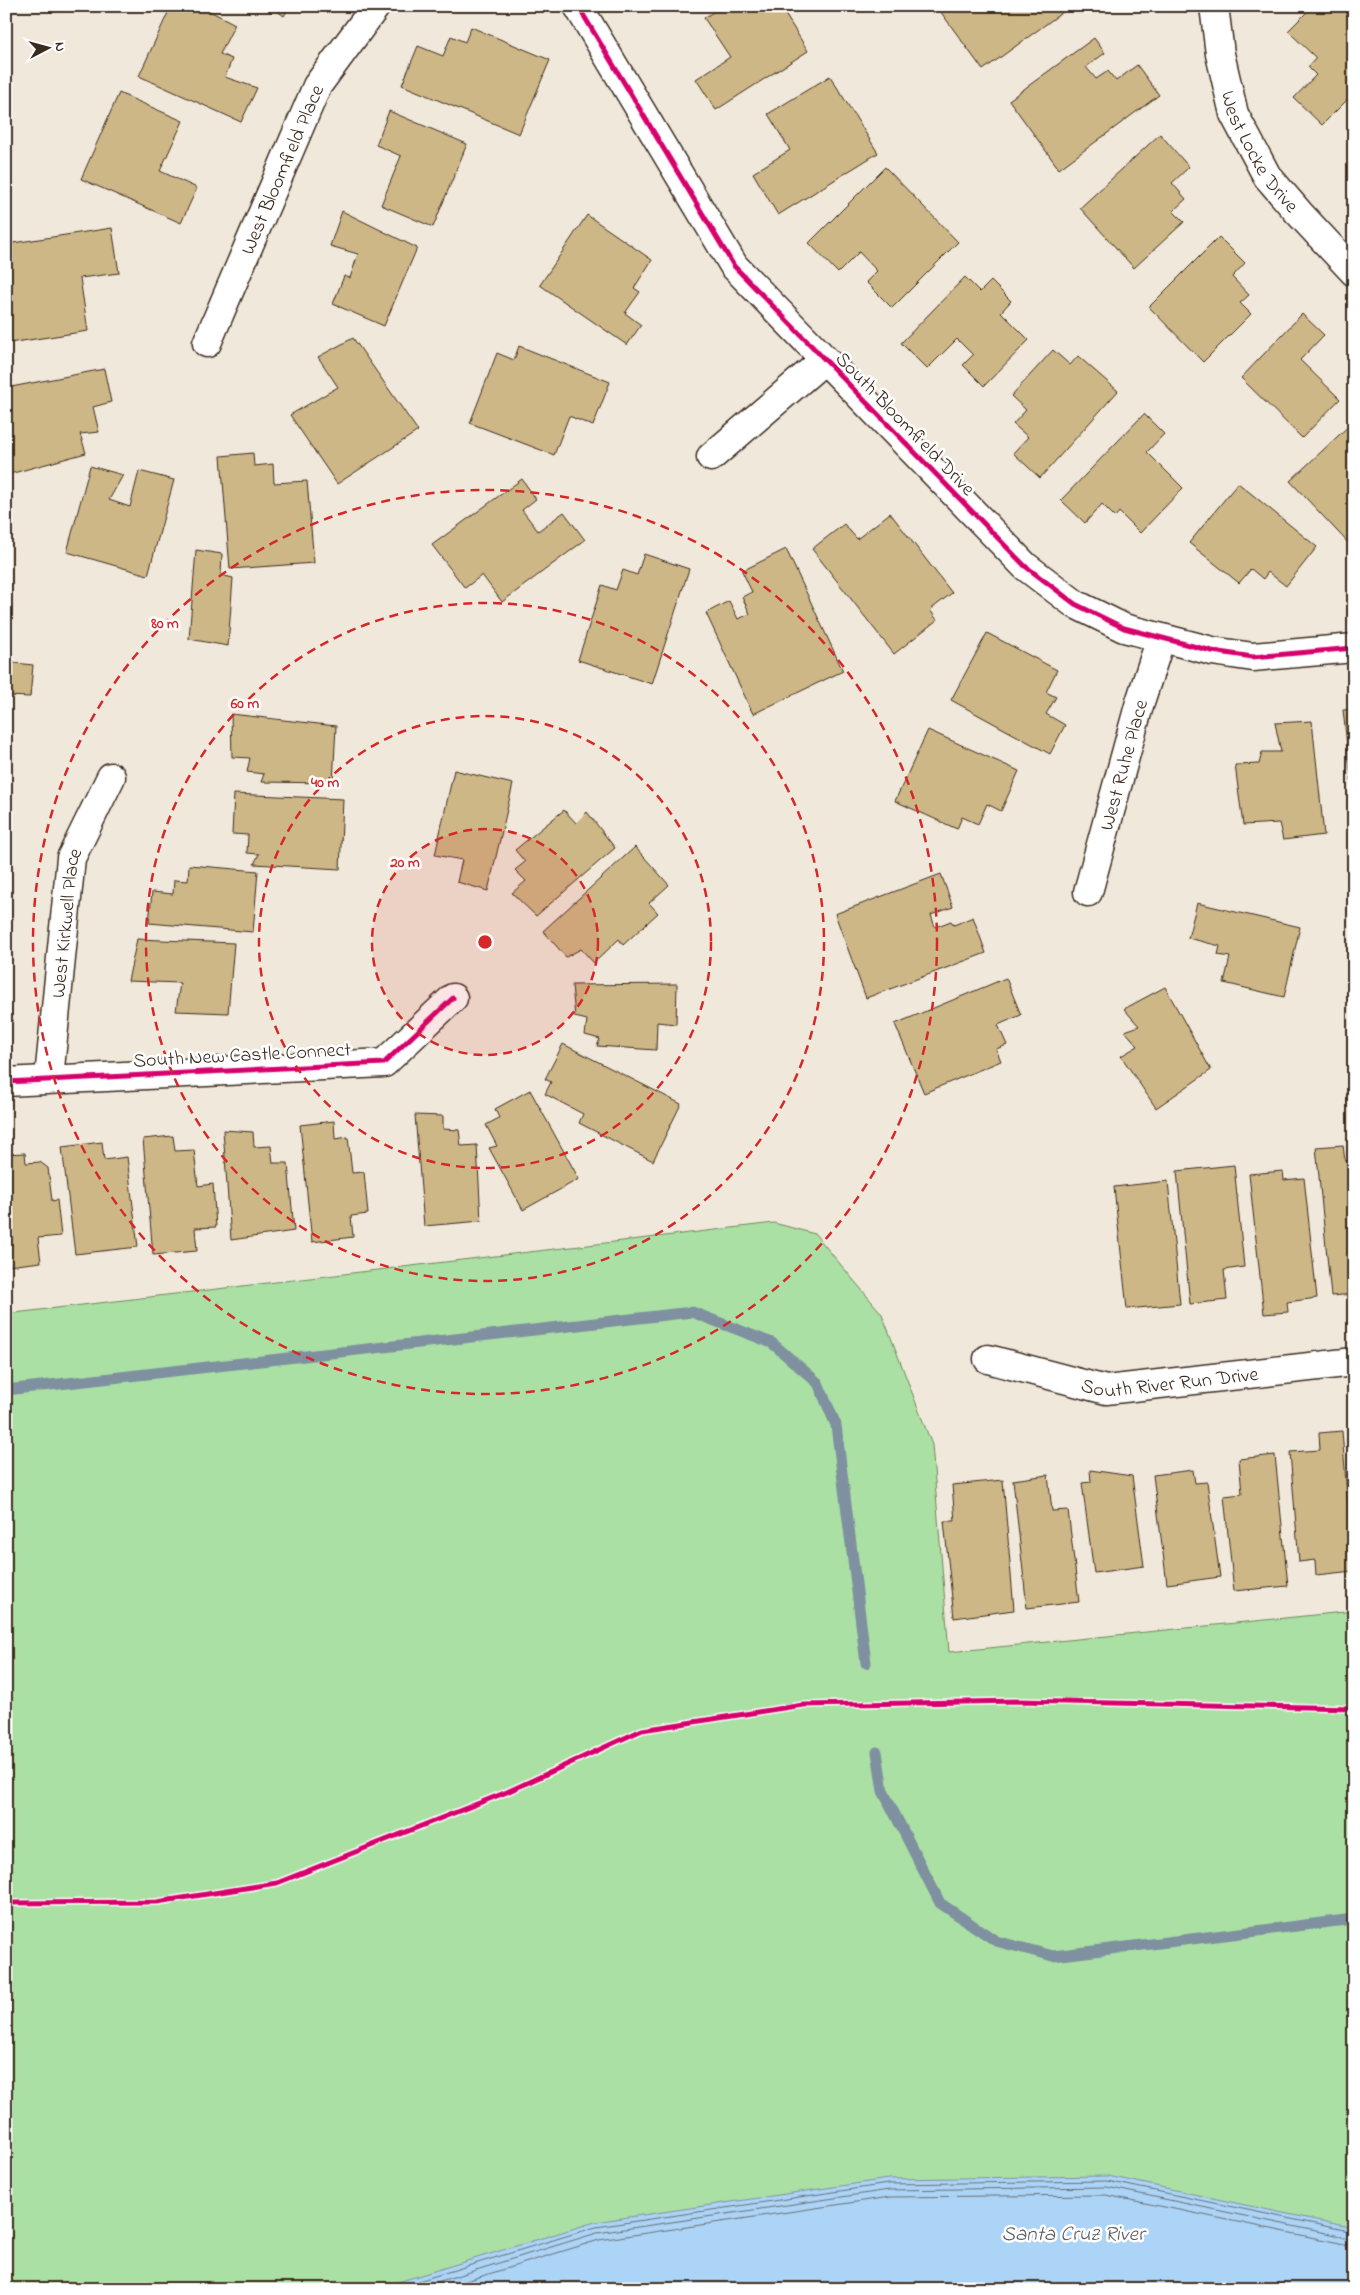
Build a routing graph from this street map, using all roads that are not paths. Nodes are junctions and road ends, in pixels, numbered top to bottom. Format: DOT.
graph roads {
  1 [pos="376,6"];
  2 [pos="578,6"];
  3 [pos="1214,6"];
  4 [pos="1354,272"];
  5 [pos="206,343"];
  6 [pos="824,360"];
  7 [pos="711,457"];
  8 [pos="1161,638"];
  9 [pos="1354,648"];
  10 [pos="111,777"];
  11 [pos="1088,892"];
  12 [pos="454,998"];
  13 [pos="49,1078"];
  14 [pos="6,1082"];
  15 [pos="988,1359"];
  16 [pos="1354,1362"];
  1 -- 5 [label="street, West Bloomfield Place"];
  2 -- 6 [label="street, South Bloomfield Drive"];
  3 -- 4 [label="street, West Locke Drive"];
  6 -- 7 [label="street, South Bloomfield Drive"];
  6 -- 8 [label="street, South Bloomfield Drive"];
  8 -- 9 [label="street, South Bloomfield Drive"];
  8 -- 11 [label="street, West Ruhe Place"];
  10 -- 13 [label="street, West Kirkwell Place"];
  12 -- 13 [label="street, South New Castle Connect"];
  13 -- 14 [label="street, South New Castle Connect"];
  15 -- 16 [label="street, South River Run Drive"];
}
